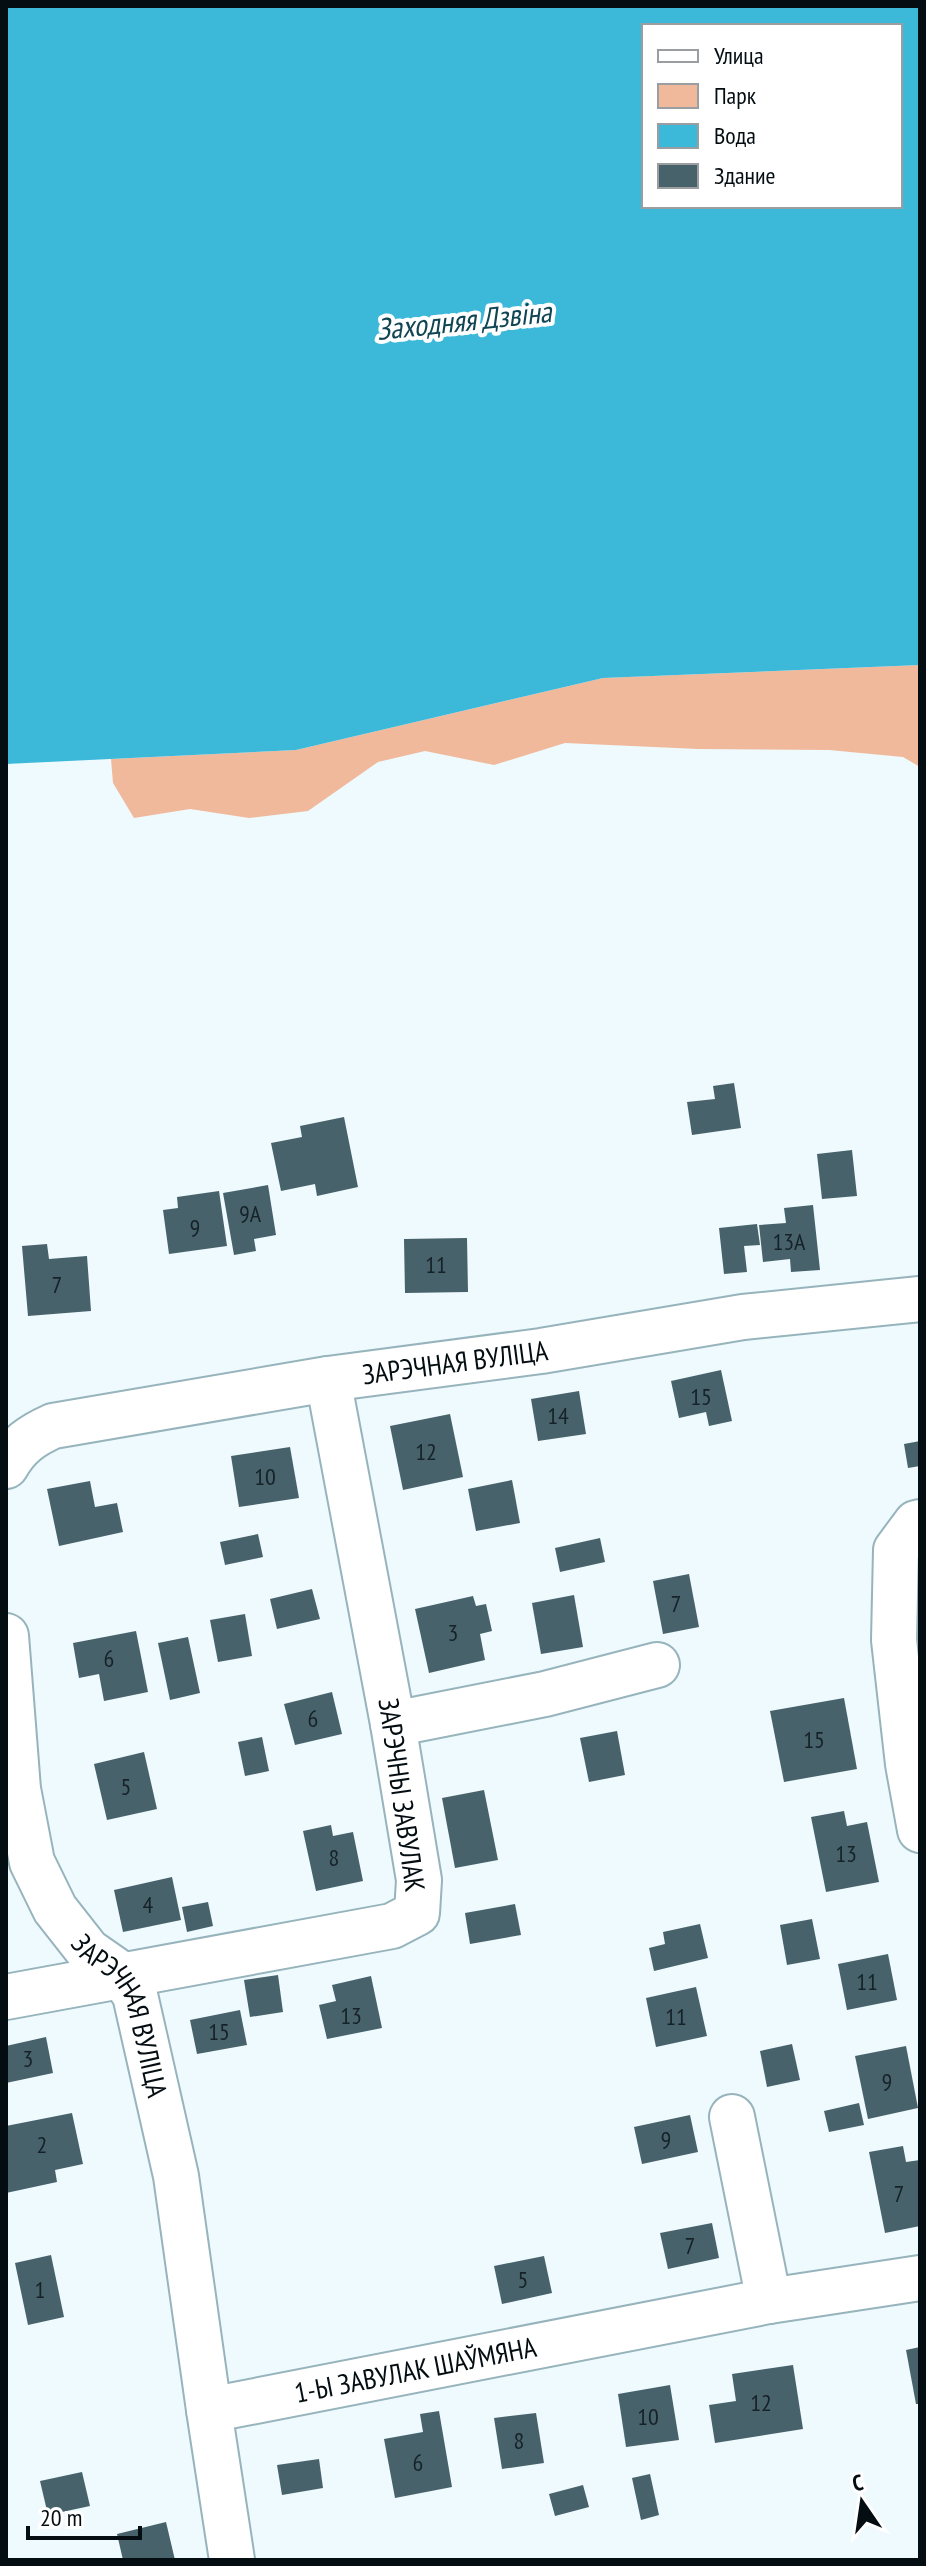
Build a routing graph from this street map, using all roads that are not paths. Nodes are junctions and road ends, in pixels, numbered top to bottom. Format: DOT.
graph roads {
  1 [pos="920,1299"];
  2 [pos="328,1379"];
  3 [pos="6,1466"];
  4 [pos="920,1522"];
  5 [pos="6,1636"];
  6 [pos="657,1665"];
  7 [pos="393,1724"];
  8 [pos="920,1830"];
  9 [pos="121,1974"];
  10 [pos="6,1997"];
  11 [pos="732,2117"];
  12 [pos="920,2278"];
  13 [pos="769,2301"];
  14 [pos="209,2410"];
  15 [pos="232,2560"];
  1 -- 2 [label="street, ЗАРЭЧНАЯ ВУЛІЦА"];
  2 -- 3 [label="street, ЗАРЭЧНАЯ ВУЛІЦА"];
  2 -- 7 [label="street, ЗАРЭЧНЫ ЗАВУЛАК"];
  4 -- 8 [label="street"];
  5 -- 9 [label="street, ЗАРЭЧНАЯ ВУЛІЦА"];
  6 -- 7 [label="street"];
  7 -- 9 [label="street, ЗАРЭЧНЫ ЗАВУЛАК"];
  9 -- 10 [label="street"];
  9 -- 14 [label="street, ЗАРЭЧНАЯ ВУЛІЦА"];
  11 -- 13 [label="street"];
  12 -- 13 [label="street, 1-Ы ЗАВУЛАК ШАЎМЯНА"];
  13 -- 14 [label="street, 1-Ы ЗАВУЛАК ШАЎМЯНА"];
  14 -- 15 [label="street"];
}
